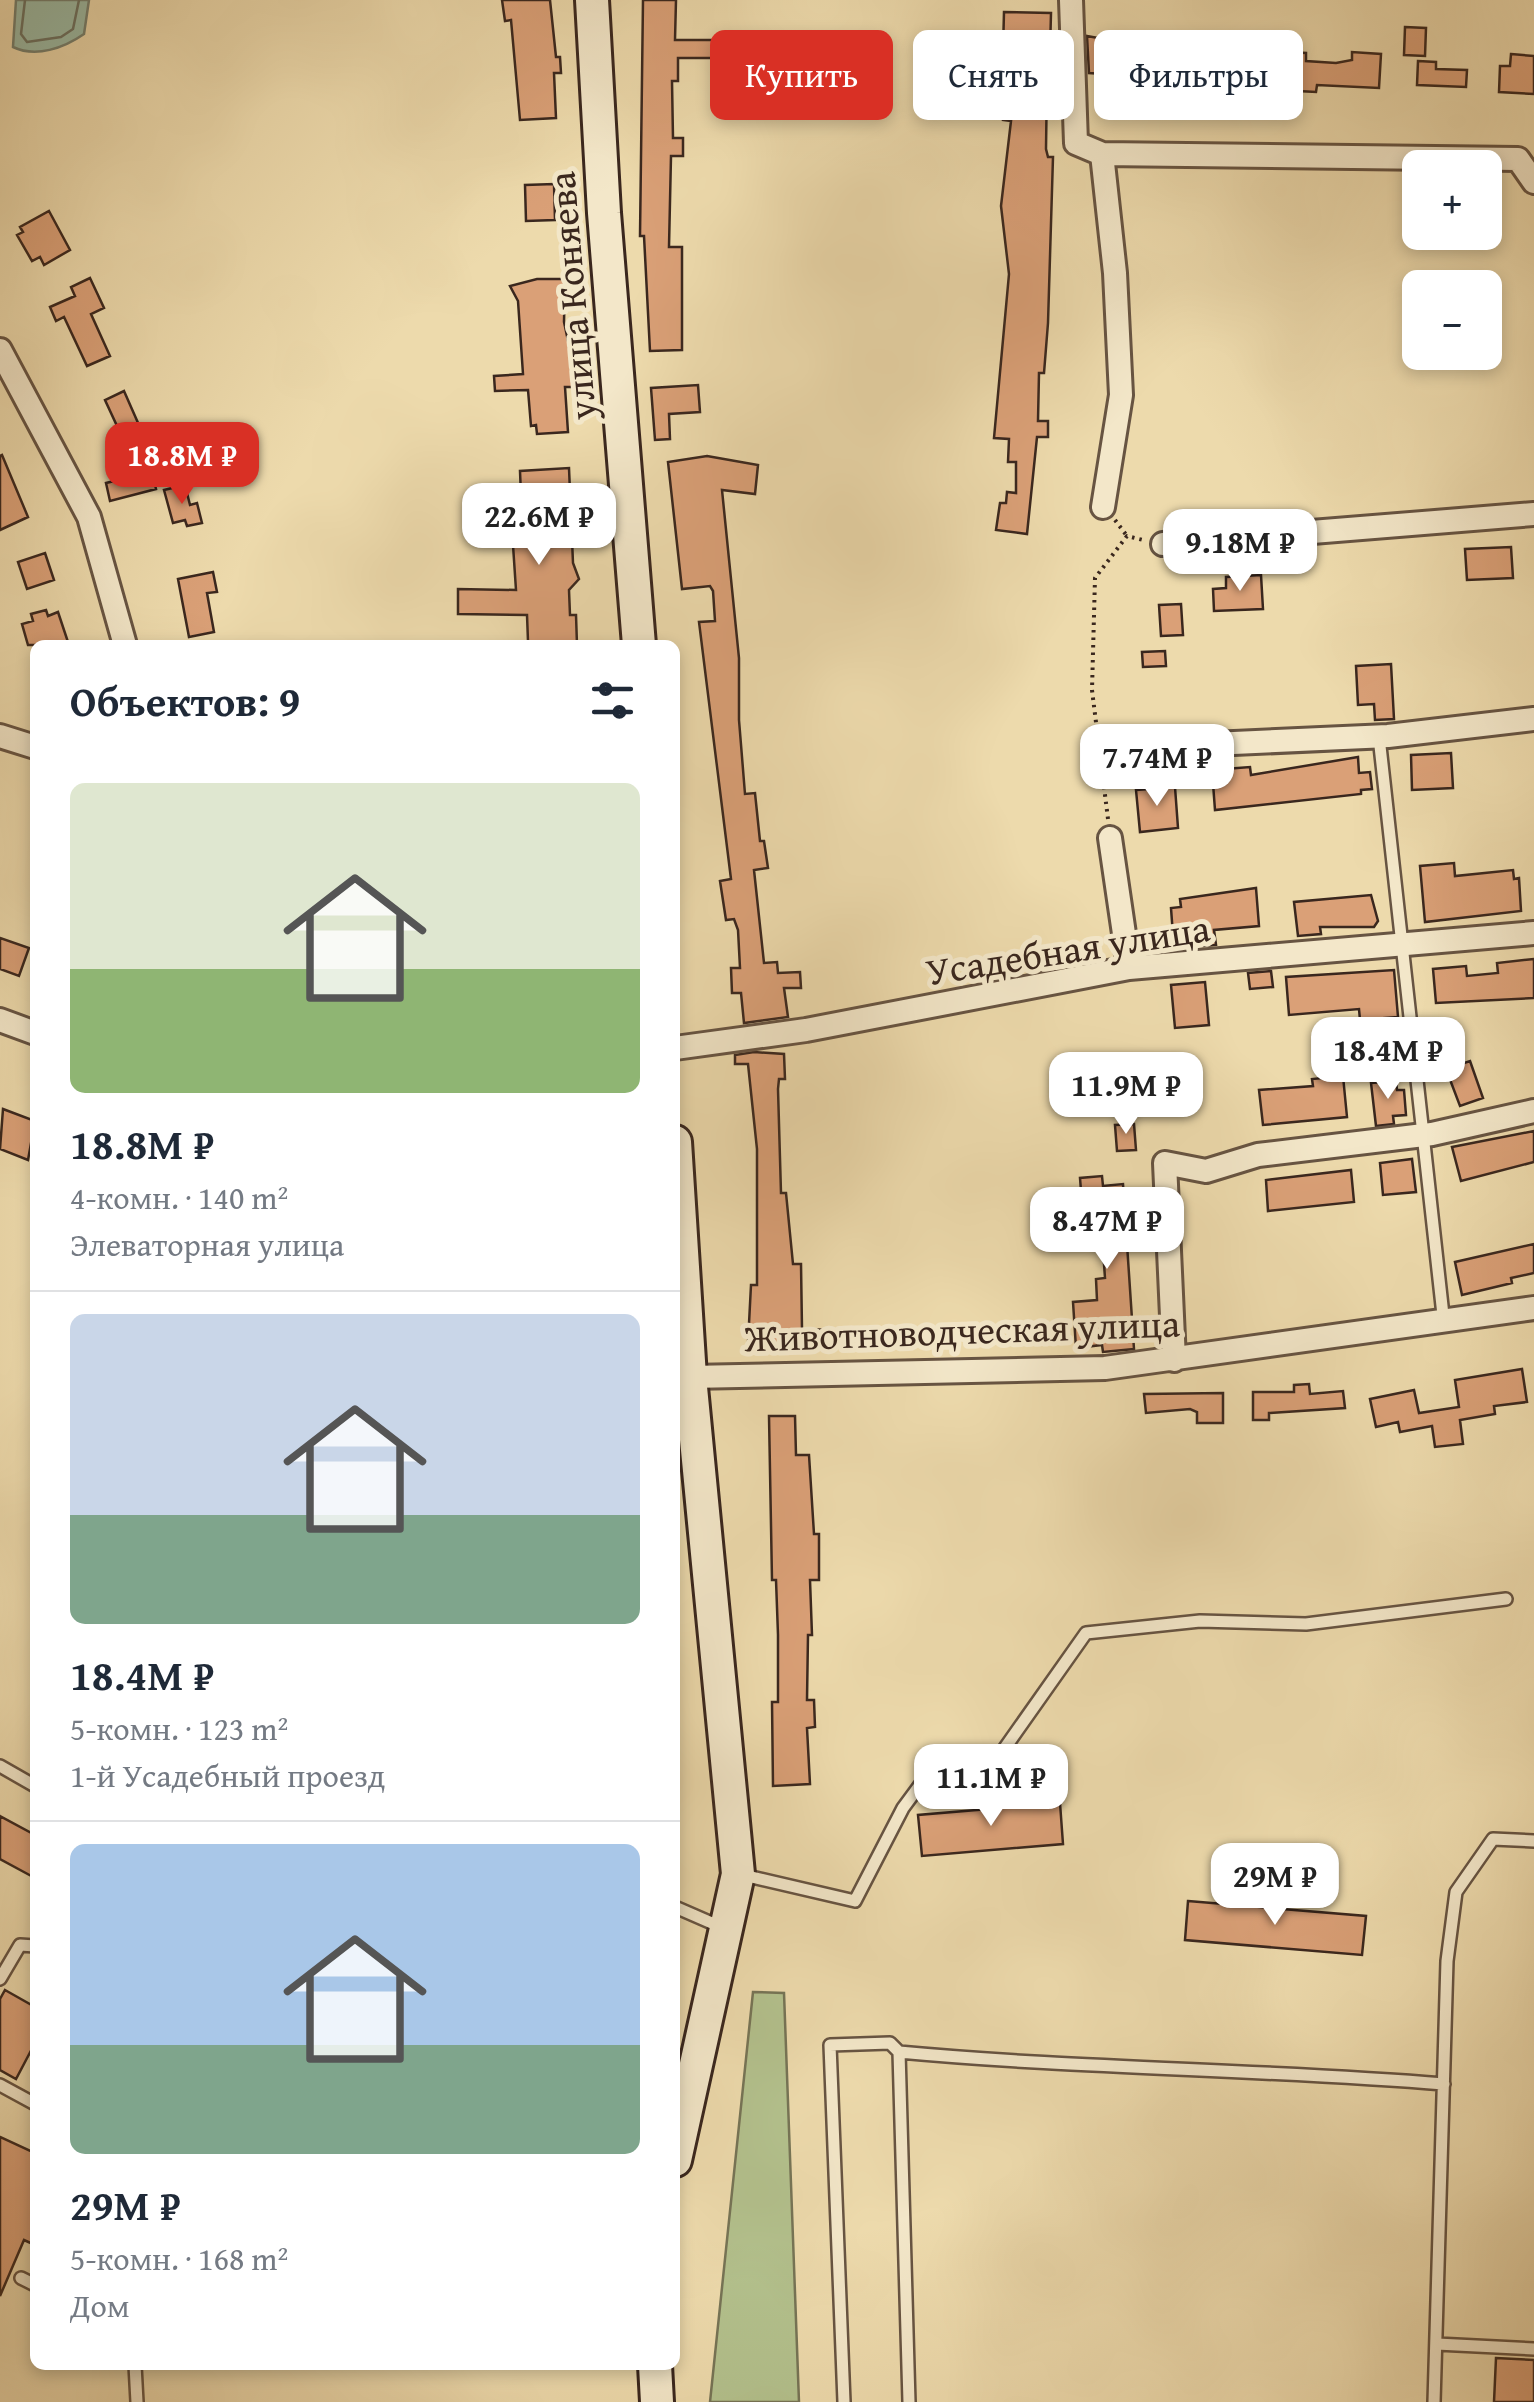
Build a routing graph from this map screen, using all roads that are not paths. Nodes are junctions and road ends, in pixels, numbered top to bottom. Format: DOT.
graph roads {
  1 [pos="592,0"];
  2 [pos="1071,0"];
  3 [pos="1102,154"];
  4 [pos="1534,182"];
  5 [pos="0,350"];
  6 [pos="1104,506"];
  7 [pos="1534,514"];
  8 [pos="1163,544"];
  9 [pos="123,640"];
  10 [pos="639,640"];
  11 [pos="1534,719"];
  12 [pos="0,736"];
  13 [pos="1380,736"];
  14 [pos="30,745"];
  15 [pos="1190,745"];
  16 [pos="1110,838"];
  17 [pos="1534,932"];
  18 [pos="1404,946"];
  19 [pos="1129,968"];
  20 [pos="0,1020"];
  21 [pos="30,1031"];
  22 [pos="680,1047"];
  23 [pos="1534,1111"];
  24 [pos="1422,1136"];
  25 [pos="680,1220"];
  26 [pos="1534,1308"];
  27 [pos="1444,1324"];
  28 [pos="1174,1360"];
  29 [pos="690,1377"];
  30 [pos="1506,1599"];
  31 [pos="0,1766"];
  32 [pos="30,1783"];
  33 [pos="1534,1841"];
  34 [pos="738,1874"];
  35 [pos="680,1909"];
  36 [pos="729,1931"];
  37 [pos="30,1946"];
  38 [pos="0,1979"];
  39 [pos="900,2052"];
  40 [pos="0,2084"];
  41 [pos="1444,2084"];
  42 [pos="30,2101"];
  43 [pos="680,2139"];
  44 [pos="21,2278"];
  45 [pos="30,2282"];
  46 [pos="1437,2344"];
  47 [pos="1534,2349"];
  48 [pos="135,2370"];
  49 [pos="655,2370"];
  50 [pos="137,2402"];
  51 [pos="657,2402"];
  52 [pos="844,2402"];
  53 [pos="909,2402"];
  54 [pos="1434,2402"];
  1 -- 10 [label="street, улица Коняева"];
  2 -- 3 [label="street"];
  3 -- 4 [label="street"];
  3 -- 6 [label="street"];
  5 -- 9 [label="street"];
  7 -- 8 [label="street"];
  11 -- 13 [label="street"];
  12 -- 14 [label="street"];
  13 -- 15 [label="street"];
  13 -- 18 [label="lane"];
  16 -- 19 [label="street"];
  17 -- 18 [label="street, Усадебная улица"];
  18 -- 19 [label="street, Усадебная улица"];
  18 -- 24 [label="lane"];
  19 -- 22 [label="street, Усадебная улица"];
  20 -- 21 [label="street"];
  23 -- 24 [label="street"];
  24 -- 27 [label="lane"];
  24 -- 28 [label="street"];
  25 -- 29 [label="street"];
  26 -- 27 [label="street, Животноводческая улица"];
  27 -- 28 [label="street, Животноводческая улица"];
  28 -- 29 [label="street, Животноводческая улица"];
  29 -- 34 [label="street"];
  30 -- 34 [label="lane"];
  31 -- 32 [label="lane"];
  33 -- 41 [label="lane"];
  34 -- 36 [label="street"];
  35 -- 36 [label="lane"];
  36 -- 43 [label="street"];
  37 -- 38 [label="lane"];
  39 -- 41 [label="lane"];
  39 -- 52 [label="lane"];
  39 -- 53 [label="lane"];
  40 -- 42 [label="lane"];
  41 -- 46 [label="lane"];
  44 -- 45 [label="lane"];
  46 -- 47 [label="lane"];
  46 -- 54 [label="lane"];
  48 -- 50 [label="lane"];
  49 -- 51 [label="street"];
}
